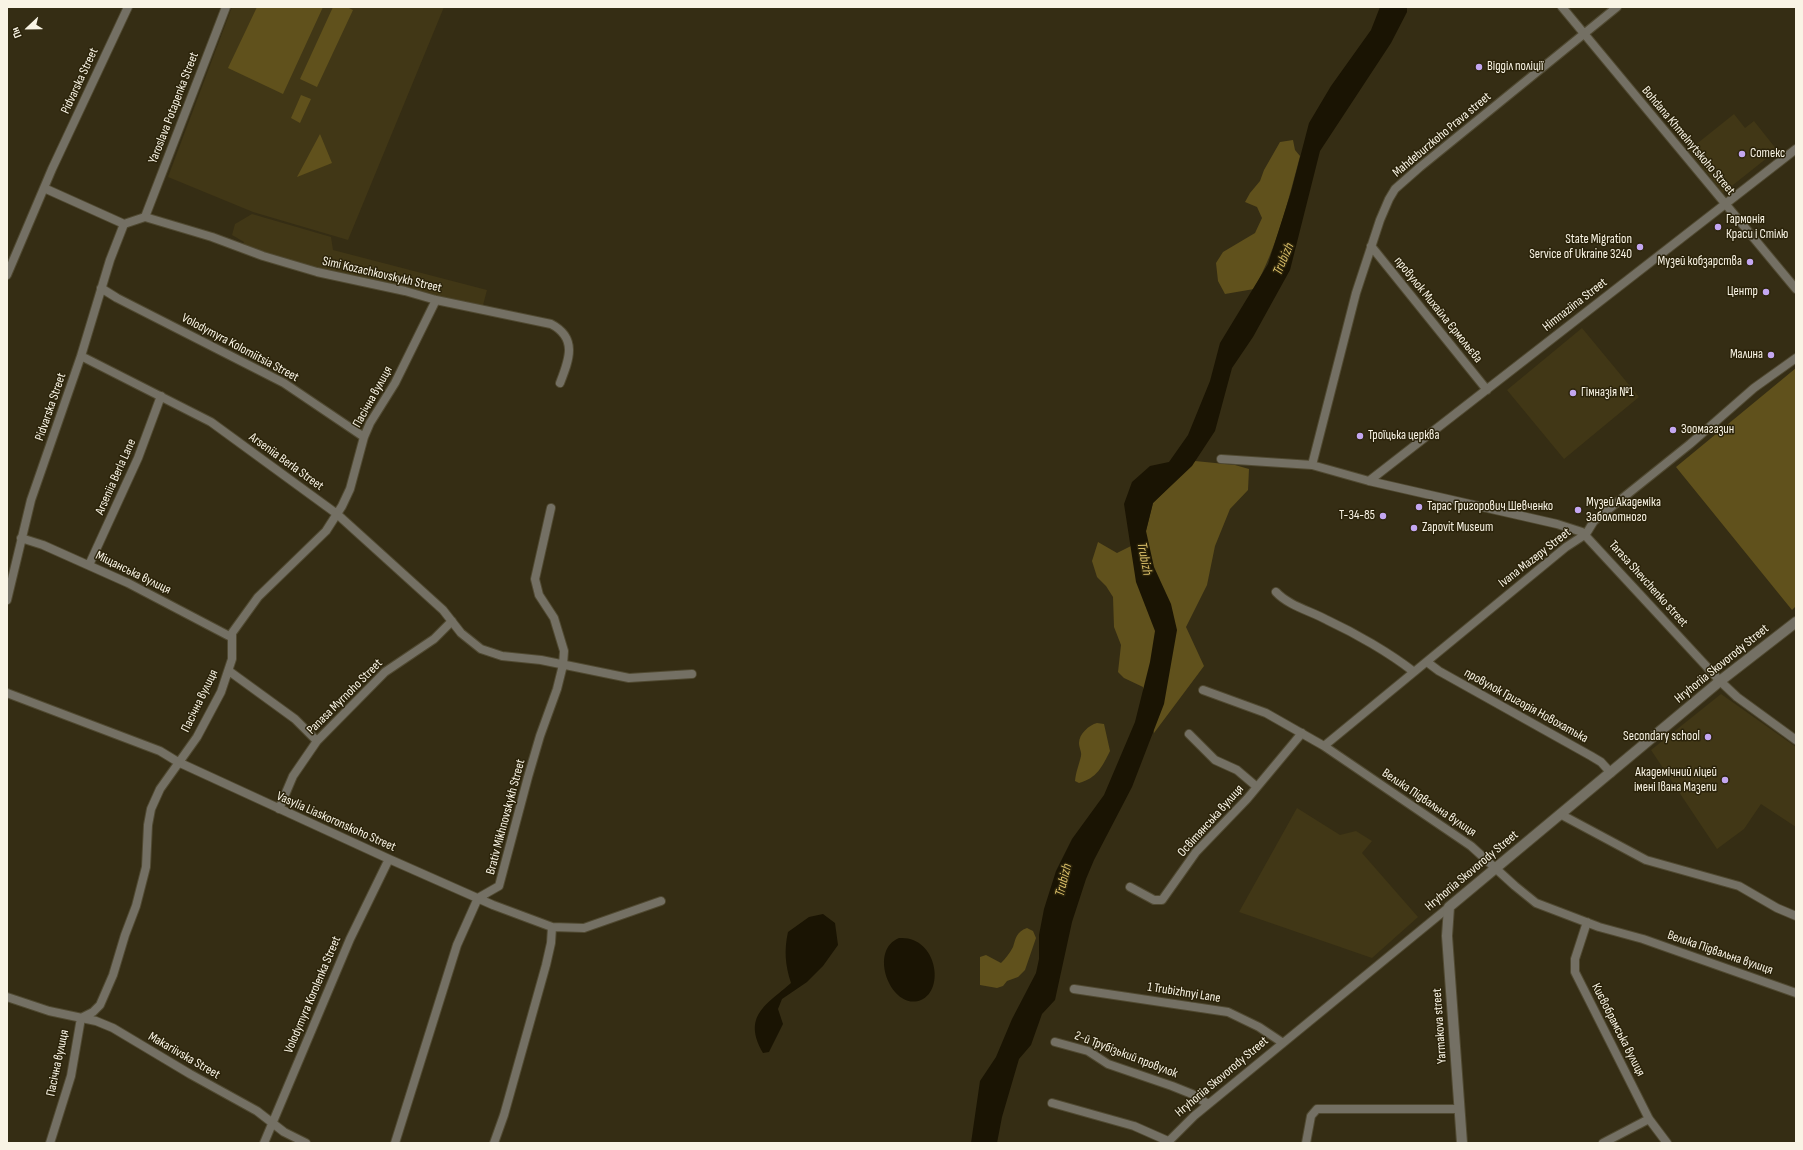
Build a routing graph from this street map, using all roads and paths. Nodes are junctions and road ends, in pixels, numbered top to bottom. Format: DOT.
graph roads {
  1 [pos="128,7"];
  2 [pos="226,7"];
  3 [pos="1562,7"];
  4 [pos="1617,7"];
  5 [pos="1584,34"];
  6 [pos="1796,149"];
  7 [pos="44,188"];
  8 [pos="1724,204"];
  9 [pos="145,217"];
  10 [pos="124,224"];
  11 [pos="1371,246"];
  12 [pos="7,275"];
  13 [pos="101,288"];
  14 [pos="1796,289"];
  15 [pos="436,300"];
  16 [pos="82,356"];
  17 [pos="1796,358"];
  18 [pos="560,383"];
  19 [pos="1487,390"];
  20 [pos="161,396"];
  21 [pos="364,437"];
  22 [pos="1222,459"];
  23 [pos="1312,465"];
  24 [pos="1369,480"];
  25 [pos="551,508"];
  26 [pos="337,514"];
  27 [pos="1586,534"];
  28 [pos="20,538"];
  29 [pos="89,566"];
  30 [pos="8,587"];
  31 [pos="1276,592"];
  32 [pos="7,600"];
  33 [pos="452,621"];
  34 [pos="1796,622"];
  35 [pos="231,637"];
  36 [pos="1427,662"];
  37 [pos="563,664"];
  38 [pos="229,671"];
  39 [pos="1414,672"];
  40 [pos="692,674"];
  41 [pos="1720,681"];
  42 [pos="1203,690"];
  43 [pos="7,693"];
  44 [pos="1302,733"];
  45 [pos="1189,734"];
  46 [pos="1796,740"];
  47 [pos="317,741"];
  48 [pos="1324,746"];
  49 [pos="178,762"];
  50 [pos="1611,773"];
  51 [pos="1257,788"];
  52 [pos="279,809"];
  53 [pos="1560,814"];
  54 [pos="389,859"];
  55 [pos="1496,868"];
  56 [pos="1130,886"];
  57 [pos="478,898"];
  58 [pos="661,901"];
  59 [pos="1449,907"];
  60 [pos="1796,916"];
  61 [pos="1587,922"];
  62 [pos="552,927"];
  63 [pos="1074,989"];
  64 [pos="1796,993"];
  65 [pos="7,997"];
  66 [pos="81,1018"];
  67 [pos="1055,1042"];
  68 [pos="1283,1044"];
  69 [pos="1052,1102"];
  70 [pos="1208,1104"];
  71 [pos="1459,1109"];
  72 [pos="1649,1119"];
  73 [pos="272,1122"];
  74 [pos="1167,1142"];
  75 [pos="50,1143"];
  76 [pos="264,1143"];
  77 [pos="306,1143"];
  78 [pos="395,1143"];
  79 [pos="494,1143"];
  80 [pos="1306,1143"];
  81 [pos="1462,1143"];
  82 [pos="1603,1143"];
  83 [pos="1667,1143"];
  1 -- 7 [label="street, Pidvarska Street"];
  2 -- 9 [label="street, Yaroslava Potapenka Street"];
  3 -- 5 [label="street, Bohdana Khmelnytskoho Street"];
  4 -- 5 [label="street, Mahdeburzkoho Prava street"];
  5 -- 8 [label="street, Bohdana Khmelnytskoho Street"];
  5 -- 11 [label="street, Mahdeburzkoho Prava street"];
  6 -- 8 [label="street, Himnaziina Street"];
  7 -- 10 [label="street"];
  7 -- 12 [label="street, Pidvarska Street"];
  8 -- 14 [label="street, Bohdana Khmelnytskoho Street"];
  8 -- 19 [label="street, Himnaziina Street"];
  9 -- 10 [label="street"];
  9 -- 15 [label="street, Simi Kozachkovskykh Street"];
  10 -- 13 [label="street, Pidvarska Street"];
  11 -- 19 [label="street, провулок Михайла Єрмольєва"];
  11 -- 23 [label="street, Mahdeburzkoho Prava street"];
  13 -- 16 [label="street, Pidvarska Street"];
  13 -- 21 [label="street, Volodymyra Kolomiitsia Street"];
  15 -- 18 [label="street, Simi Kozachkovskykh Street"];
  15 -- 21 [label="street, Пасічна вулиця"];
  16 -- 20 [label="street, Arseniia Berla Street"];
  16 -- 28 [label="street, Pidvarska Street"];
  17 -- 27 [label="street, Ivana Mazepy Street"];
  19 -- 24 [label="street, Himnaziina Street"];
  20 -- 26 [label="street, Arseniia Berla Street"];
  20 -- 29 [label="street, Arseniia Berla Lane"];
  21 -- 26 [label="street, Пасічна вулиця"];
  22 -- 23 [label="street, Tarasa Shevchenko street"];
  23 -- 24 [label="street, Tarasa Shevchenko street"];
  24 -- 27 [label="street, Tarasa Shevchenko street"];
  25 -- 37 [label="street, Brativ Mikhnovskykh Street"];
  26 -- 33 [label="street, Arseniia Berla Street"];
  26 -- 35 [label="street, Пасічна вулиця"];
  27 -- 36 [label="street, Ivana Mazepy Street"];
  27 -- 41 [label="street, Tarasa Shevchenko street"];
  28 -- 29 [label="street, Міщанська вулиця"];
  28 -- 30 [label="street, Pidvarska Street"];
  29 -- 35 [label="street, Міщанська вулиця"];
  30 -- 32 [label="street, Pidvarska Street"];
  31 -- 39 [label="street"];
  33 -- 37 [label="street, Arseniia Berla Street"];
  33 -- 47 [label="street, Panasa Myrnoho Street"];
  34 -- 41 [label="street, Hryhoriia Skovorody Street"];
  35 -- 38 [label="street, Пасічна вулиця"];
  36 -- 39 [label="street, Ivana Mazepy Street"];
  36 -- 50 [label="street, провулок Григорія Новохатька"];
  37 -- 40 [label="street, Arseniia Berla Street"];
  37 -- 57 [label="street, Brativ Mikhnovskykh Street"];
  38 -- 47 [label="street"];
  38 -- 49 [label="street, Пасічна вулиця"];
  39 -- 48 [label="street, Ivana Mazepy Street"];
  41 -- 46 [label="street, Tarasa Shevchenko street"];
  41 -- 50 [label="street, Hryhoriia Skovorody Street"];
  42 -- 44 [label="street, Велика Підвальна вулиця"];
  43 -- 49 [label="street, Vasylia Liaskoronskoho Street"];
  44 -- 48 [label="street, Велика Підвальна вулиця"];
  44 -- 51 [label="street, Освітянська вулиця"];
  45 -- 51 [label="street, Освітянська вулиця"];
  47 -- 52 [label="street, Panasa Myrnoho Street"];
  48 -- 55 [label="street, Велика Підвальна вулиця"];
  49 -- 52 [label="street, Vasylia Liaskoronskoho Street"];
  49 -- 66 [label="street, Пасічна вулиця"];
  50 -- 53 [label="street, Hryhoriia Skovorody Street"];
  51 -- 56 [label="street, Освітянська вулиця"];
  52 -- 54 [label="street, Vasylia Liaskoronskoho Street"];
  53 -- 55 [label="street, Hryhoriia Skovorody Street"];
  53 -- 60 [label="street"];
  54 -- 57 [label="street, Vasylia Liaskoronskoho Street"];
  54 -- 73 [label="street, Volodymyra Korolenka Street"];
  55 -- 59 [label="street, Hryhoriia Skovorody Street"];
  55 -- 61 [label="street, Велика Підвальна вулиця"];
  57 -- 62 [label="street, Vasylia Liaskoronskoho Street"];
  57 -- 78 [label="street"];
  58 -- 62 [label="street, Vasylia Liaskoronskoho Street"];
  59 -- 68 [label="street, Hryhoriia Skovorody Street"];
  59 -- 71 [label="street, Yarmakova street"];
  61 -- 64 [label="street, Велика Підвальна вулиця"];
  61 -- 72 [label="street, Києвобрамська вулиця"];
  62 -- 79 [label="street"];
  63 -- 68 [label="street, 1 Trubizhnyi Lane"];
  65 -- 66 [label="street, Makariivska Street"];
  66 -- 73 [label="street, Makariivska Street"];
  66 -- 75 [label="street, Пасічна вулиця"];
  67 -- 70 [label="street, 2-й Трубізький провулок"];
  68 -- 70 [label="street, Hryhoriia Skovorody Street"];
  69 -- 74 [label="street"];
  70 -- 74 [label="street, Hryhoriia Skovorody Street"];
  71 -- 80 [label="street"];
  71 -- 81 [label="street, Yarmakova street"];
  72 -- 82 [label="street"];
  72 -- 83 [label="street, Києвобрамська вулиця"];
  73 -- 76 [label="street, Volodymyra Korolenka Street"];
  73 -- 77 [label="street, Makariivska Street"];
}
